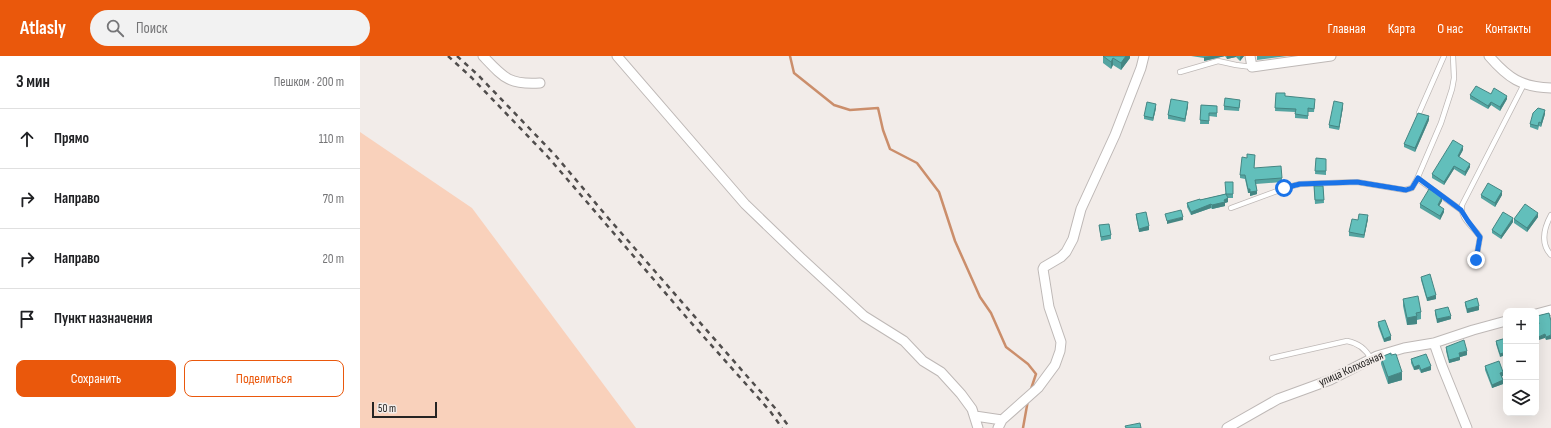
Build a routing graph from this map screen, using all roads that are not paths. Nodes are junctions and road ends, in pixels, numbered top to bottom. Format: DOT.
graph roads {
  1 [pos="483,56"];
  2 [pos="617,56"];
  3 [pos="1144,56"];
  4 [pos="1250,56"];
  5 [pos="1331,56"];
  6 [pos="1444,56"];
  7 [pos="1453,56"];
  8 [pos="1489,56"];
  9 [pos="1252,67"];
  10 [pos="1180,72"];
  11 [pos="540,83"];
  12 [pos="1524,84"];
  13 [pos="1551,88"];
  14 [pos="1419,113"];
  15 [pos="1418,178"];
  16 [pos="1231,208"];
  17 [pos="1461,210"];
  18 [pos="1551,215"];
  19 [pos="1551,255"];
  20 [pos="1476,260"];
  21 [pos="1551,310"];
  22 [pos="1539,313"];
  23 [pos="1503,322"];
  24 [pos="1434,343"];
  25 [pos="1272,358"];
  26 [pos="1371,359"];
  27 [pos="975,416"];
  28 [pos="1000,424"];
  29 [pos="978,428"];
  30 [pos="1227,428"];
  31 [pos="1467,428"];
  1 -- 11 [label="street"];
  2 -- 27 [label="street"];
  3 -- 28 [label="street"];
  4 -- 9 [label="street"];
  5 -- 9 [label="street"];
  6 -- 14 [label="lane"];
  7 -- 15 [label="lane"];
  8 -- 12 [label="street"];
  9 -- 10 [label="lane"];
  12 -- 13 [label="street"];
  12 -- 17 [label="lane"];
  15 -- 16 [label="lane"];
  15 -- 17 [label="lane"];
  17 -- 20 [label="lane"];
  18 -- 19 [label="lane"];
  21 -- 22 [label="street"];
  23 -- 24 [label="street, улица Колхозная"];
  24 -- 26 [label="street, улица Колхозная"];
  24 -- 31 [label="street"];
  25 -- 26 [label="lane"];
  26 -- 30 [label="street, улица Колхозная"];
  27 -- 28 [label="street"];
  27 -- 29 [label="street"];
}
